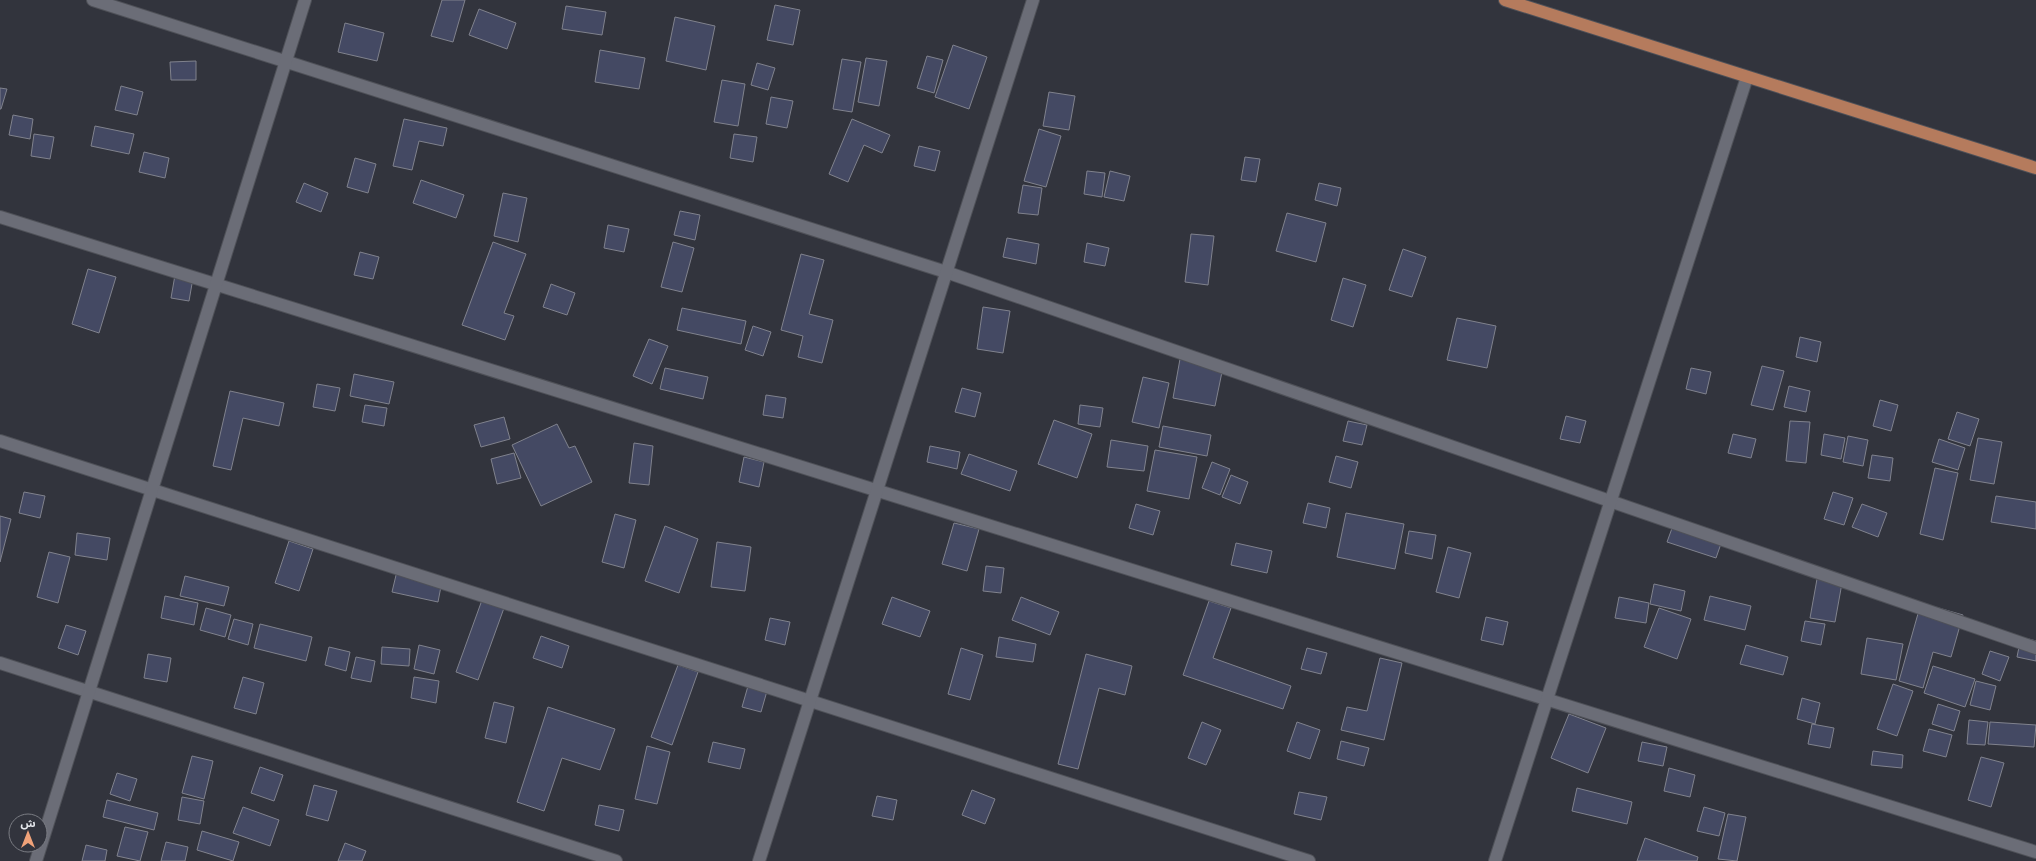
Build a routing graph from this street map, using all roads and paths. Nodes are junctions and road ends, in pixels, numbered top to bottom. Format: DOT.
graph roads {
  1 [pos="93,0"];
  2 [pos="305,0"];
  3 [pos="1033,0"];
  4 [pos="1505,0"];
  5 [pos="286,62"];
  6 [pos="1747,77"];
  7 [pos="2036,168"];
  8 [pos="0,217"];
  9 [pos="946,272"];
  10 [pos="216,284"];
  11 [pos="0,441"];
  12 [pos="152,490"];
  13 [pos="877,490"];
  14 [pos="1611,502"];
  15 [pos="2036,648"];
  16 [pos="0,663"];
  17 [pos="89,692"];
  18 [pos="1548,700"];
  19 [pos="810,701"];
  20 [pos="2036,852"];
  21 [pos="36,861"];
  22 [pos="616,861"];
  23 [pos="759,861"];
  24 [pos="1309,861"];
  25 [pos="1496,861"];
  1 -- 5 [label="street"];
  2 -- 5 [label="street"];
  3 -- 9 [label="street"];
  4 -- 6 [label="main road"];
  5 -- 9 [label="street"];
  5 -- 10 [label="street"];
  6 -- 7 [label="main road"];
  6 -- 14 [label="street"];
  8 -- 10 [label="street"];
  9 -- 13 [label="street"];
  9 -- 14 [label="street"];
  10 -- 12 [label="street"];
  10 -- 13 [label="street"];
  11 -- 12 [label="street"];
  12 -- 17 [label="street"];
  12 -- 19 [label="street"];
  13 -- 18 [label="street"];
  13 -- 19 [label="street"];
  14 -- 15 [label="street"];
  14 -- 18 [label="street"];
  16 -- 17 [label="street"];
  17 -- 21 [label="street"];
  17 -- 22 [label="street"];
  18 -- 20 [label="street"];
  18 -- 25 [label="street"];
  19 -- 23 [label="street"];
  19 -- 24 [label="street"];
}
